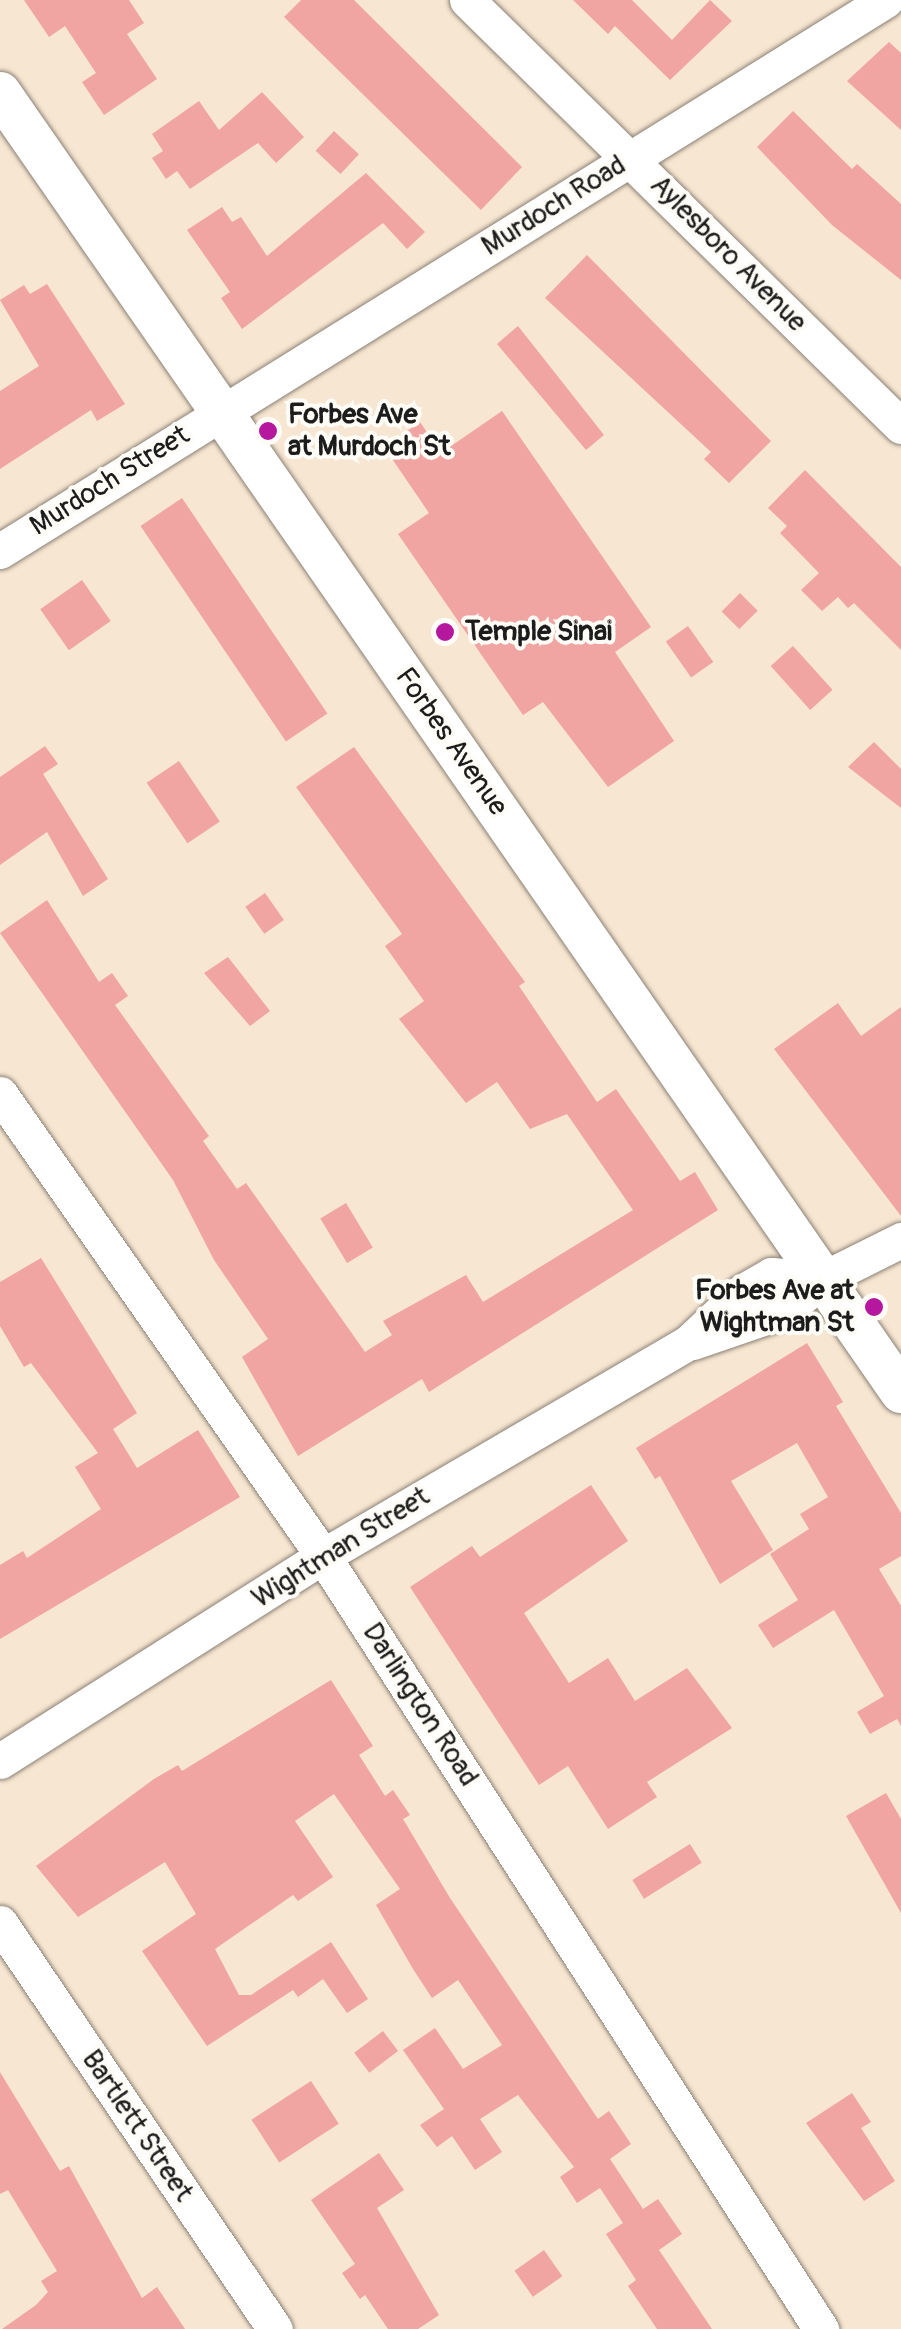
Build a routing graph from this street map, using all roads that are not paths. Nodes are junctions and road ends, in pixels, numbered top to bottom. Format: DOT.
graph roads {
  1 [pos="468,0"];
  2 [pos="886,0"];
  3 [pos="0,93"];
  4 [pos="631,158"];
  5 [pos="220,410"];
  6 [pos="901,426"];
  7 [pos="0,551"];
  8 [pos="0,1094"];
  9 [pos="901,1240"];
  10 [pos="823,1279"];
  11 [pos="901,1392"];
  12 [pos="323,1556"];
  13 [pos="0,1761"];
  14 [pos="0,1922"];
  15 [pos="275,2329"];
  16 [pos="821,2329"];
  1 -- 4 [label="street, Aylesboro Avenue"];
  2 -- 4 [label="street, Murdoch Road"];
  3 -- 5 [label="main road, Forbes Avenue"];
  4 -- 5 [label="street, Murdoch Road"];
  4 -- 6 [label="street, Aylesboro Avenue"];
  5 -- 7 [label="street, Murdoch Street"];
  5 -- 10 [label="main road, Forbes Avenue"];
  8 -- 12 [label="street, Darlington Road"];
  9 -- 10 [label="street, Wightman Street"];
  10 -- 11 [label="main road, Forbes Avenue"];
  10 -- 12 [label="street, Wightman Street"];
  12 -- 13 [label="street, Wightman Street"];
  12 -- 16 [label="street, Darlington Road"];
  14 -- 15 [label="street, Bartlett Street"];
}
